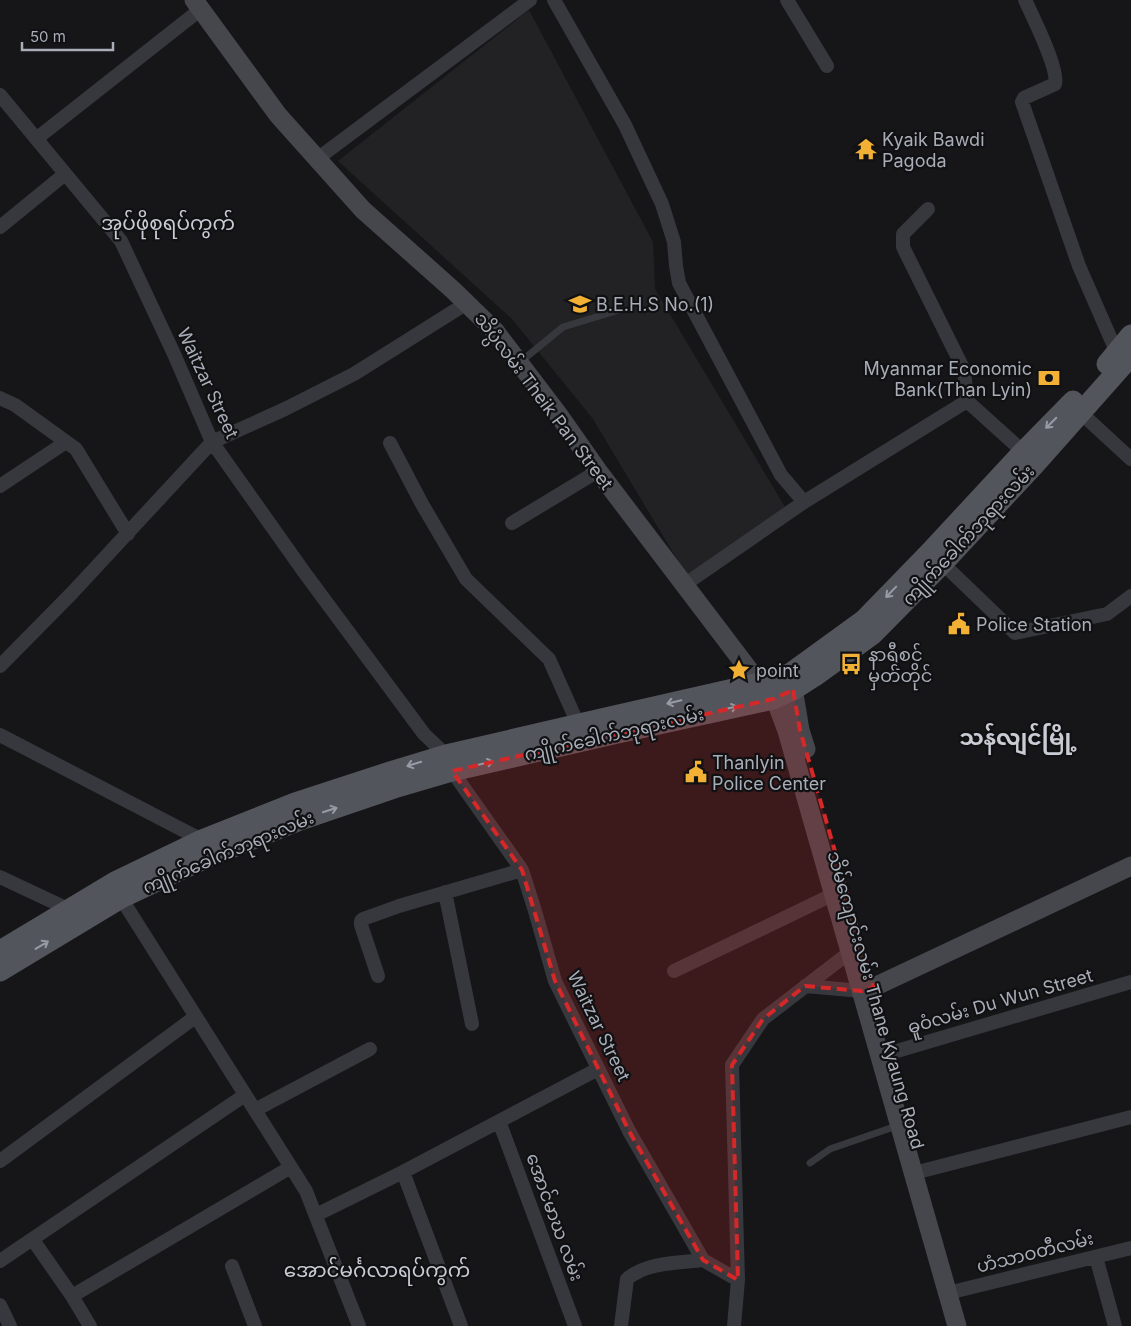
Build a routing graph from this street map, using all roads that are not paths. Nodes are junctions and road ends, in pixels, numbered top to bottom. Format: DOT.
graph roads {
  1 [pos="530,0"];
  2 [pos="554,0"];
  3 [pos="787,0"];
  4 [pos="1025,0"];
  5 [pos="198,4"];
  6 [pos="827,66"];
  7 [pos="0,95"];
  8 [pos="36,140"];
  9 [pos="317,159"];
  10 [pos="65,174"];
  11 [pos="928,209"];
  12 [pos="0,227"];
  13 [pos="467,303"];
  14 [pos="619,310"];
  15 [pos="1131,335"];
  16 [pos="1124,354"];
  17 [pos="519,363"];
  18 [pos="0,398"];
  19 [pos="967,401"];
  20 [pos="1081,413"];
  21 [pos="66,442"];
  22 [pos="212,442"];
  23 [pos="390,443"];
  24 [pos="1030,457"];
  25 [pos="1131,458"];
  26 [pos="598,471"];
  27 [pos="0,486"];
  28 [pos="804,502"];
  29 [pos="512,523"];
  30 [pos="128,534"];
  31 [pos="937,557"];
  32 [pos="684,585"];
  33 [pos="1131,596"];
  34 [pos="0,666"];
  35 [pos="792,681"];
  36 [pos="766,691"];
  37 [pos="578,724"];
  38 [pos="0,735"];
  39 [pos="449,763"];
  40 [pos="202,840"];
  41 [pos="522,870"];
  42 [pos="1130,870"];
  43 [pos="0,877"];
  44 [pos="445,892"];
  45 [pos="834,894"];
  46 [pos="121,898"];
  47 [pos="68,909"];
  48 [pos="0,951"];
  49 [pos="850,952"];
  50 [pos="0,971"];
  51 [pos="674,971"];
  52 [pos="378,976"];
  53 [pos="1131,982"];
  54 [pos="805,986"];
  55 [pos="868,989"];
  56 [pos="195,1017"];
  57 [pos="472,1024"];
  58 [pos="370,1049"];
  59 [pos="886,1054"];
  60 [pos="598,1069"];
  61 [pos="245,1095"];
  62 [pos="255,1110"];
  63 [pos="1131,1117"];
  64 [pos="500,1121"];
  65 [pos="905,1123"];
  66 [pos="0,1161"];
  67 [pos="810,1163"];
  68 [pos="291,1167"];
  69 [pos="403,1172"];
  70 [pos="919,1172"];
  71 [pos="316,1215"];
  72 [pos="33,1240"];
  73 [pos="1131,1248"];
  74 [pos="1096,1257"];
  75 [pos="703,1260"];
  76 [pos="0,1261"];
  77 [pos="232,1266"];
  78 [pos="738,1280"];
  79 [pos="953,1292"];
  80 [pos="72,1296"];
  81 [pos="0,1306"];
  82 [pos="10,1326"];
  83 [pos="90,1326"];
  84 [pos="255,1326"];
  85 [pos="359,1326"];
  86 [pos="461,1326"];
  87 [pos="575,1326"];
  88 [pos="621,1326"];
  89 [pos="734,1326"];
  90 [pos="957,1326"];
  91 [pos="967,1326"];
  92 [pos="1114,1326"];
  1 -- 9 [label="street"];
  2 -- 28 [label="street"];
  3 -- 6 [label="street"];
  4 -- 16 [label="street"];
  5 -- 8 [label="street"];
  5 -- 9 [label="street, သိပ္ပံလမ်း Theik Pan Street"];
  7 -- 8 [label="street, Waitzar Street"];
  8 -- 10 [label="street, Waitzar Street"];
  9 -- 13 [label="street, သိပ္ပံလမ်း Theik Pan Street"];
  10 -- 12 [label="street"];
  10 -- 22 [label="street, Waitzar Street"];
  11 -- 19 [label="street"];
  13 -- 17 [label="street, သိပ္ပံလမ်း Theik Pan Street"];
  13 -- 22 [label="street"];
  14 -- 17 [label="lane"];
  15 -- 16 [label="main road, ကျိုက်ခေါက်ဘုရားလမ်း"];
  16 -- 20 [label="main road, ကျိုက်ခေါက်ဘုရားလမ်း"];
  16 -- 24 [label="main road, ကျိုက်ခေါက်ဘုရားလမ်း, one-way"];
  17 -- 26 [label="street, သိပ္ပံလမ်း Theik Pan Street"];
  18 -- 21 [label="street"];
  19 -- 24 [label="street"];
  19 -- 28 [label="street"];
  20 -- 24 [label="main road, ကျိုက်ခေါက်ဘုရားလမ်း"];
  20 -- 25 [label="street"];
  21 -- 27 [label="street"];
  21 -- 30 [label="street"];
  22 -- 30 [label="street"];
  22 -- 39 [label="street, Waitzar Street"];
  23 -- 37 [label="street"];
  24 -- 31 [label="main road, ကျိုက်ခေါက်ဘုရားလမ်း"];
  26 -- 29 [label="street"];
  26 -- 32 [label="street, သိပ္ပံလမ်း Theik Pan Street"];
  28 -- 32 [label="street"];
  30 -- 34 [label="street"];
  31 -- 33 [label="street"];
  31 -- 35 [label="main road, ကျိုက်ခေါက်ဘုရားလမ်း"];
  32 -- 36 [label="street, သိပ္ပံလမ်း Theik Pan Street"];
  35 -- 36 [label="main road, ကျိုက်ခေါက်ဘုရားလမ်း"];
  35 -- 55 [label="street, သိမ်ကျောင်းလမ်း Thane Kyaung Road"];
  36 -- 37 [label="main road, ကျိုက်ခေါက်ဘုရားလမ်း, one-way"];
  39 -- 36 [label="main road, ကျိုက်ခေါက်ဘုရားလမ်း, one-way"];
  36 -- 45 [label="street, သိမ်ကျောင်းလမ်း Thane Kyaung Road"];
  37 -- 39 [label="main road, ကျိုက်ခေါက်ဘုရားလမ်း"];
  38 -- 40 [label="street"];
  39 -- 40 [label="main road, ကျိုက်ခေါက်ဘုရားလမ်း, one-way"];
  39 -- 41 [label="street, Waitzar Street"];
  46 -- 39 [label="main road, ကျိုက်ခေါက်ဘုရားလမ်း, one-way"];
  40 -- 47 [label="main road, ကျိုက်ခေါက်ဘုရားလမ်း"];
  41 -- 44 [label="street"];
  41 -- 60 [label="street, Waitzar Street"];
  42 -- 55 [label="street"];
  43 -- 47 [label="street"];
  44 -- 52 [label="street"];
  44 -- 57 [label="street"];
  45 -- 49 [label="street, သိမ်ကျောင်းလမ်း Thane Kyaung Road"];
  45 -- 51 [label="street"];
  50 -- 46 [label="main road, ကျိုက်ခေါက်ဘုရားလမ်း, one-way"];
  46 -- 56 [label="street"];
  47 -- 48 [label="main road, ကျိုက်ခေါက်ဘုရားလမ်း"];
  49 -- 54 [label="street"];
  49 -- 55 [label="street, သိမ်ကျောင်းလမ်း Thane Kyaung Road"];
  53 -- 59 [label="street, ဓူဝံလမ်း Du Wun Street"];
  54 -- 55 [label="street"];
  54 -- 78 [label="street"];
  55 -- 59 [label="street, သိမ်ကျောင်းလမ်း Thane Kyaung Road"];
  56 -- 61 [label="street"];
  56 -- 66 [label="street"];
  58 -- 62 [label="street"];
  59 -- 65 [label="street, သိမ်ကျောင်းလမ်း Thane Kyaung Road"];
  60 -- 64 [label="street"];
  60 -- 75 [label="street, Waitzar Street"];
  61 -- 62 [label="street"];
  61 -- 72 [label="street"];
  62 -- 68 [label="street"];
  63 -- 70 [label="street"];
  64 -- 69 [label="street"];
  64 -- 87 [label="street, အောင်မာဃ လမ်း"];
  65 -- 67 [label="lane"];
  65 -- 70 [label="street, သိမ်ကျောင်းလမ်း Thane Kyaung Road"];
  68 -- 71 [label="street"];
  68 -- 80 [label="street"];
  69 -- 71 [label="street"];
  69 -- 86 [label="street"];
  70 -- 79 [label="street, သိမ်ကျောင်းလမ်း Thane Kyaung Road"];
  71 -- 85 [label="street"];
  72 -- 76 [label="street"];
  72 -- 80 [label="street"];
  73 -- 74 [label="street, ဟံသာဝတီလမ်း"];
  74 -- 79 [label="street, ဟံသာဝတီလမ်း"];
  74 -- 92 [label="street"];
  75 -- 78 [label="street"];
  75 -- 88 [label="street"];
  77 -- 84 [label="street"];
  78 -- 89 [label="street"];
  79 -- 90 [label="street, သိမ်ကျောင်းလမ်း Thane Kyaung Road"];
  79 -- 91 [label="street, သိမ်ကျောင်းလမ်း Thane Kyaung Road"];
  80 -- 83 [label="street"];
  81 -- 82 [label="street"];
}
